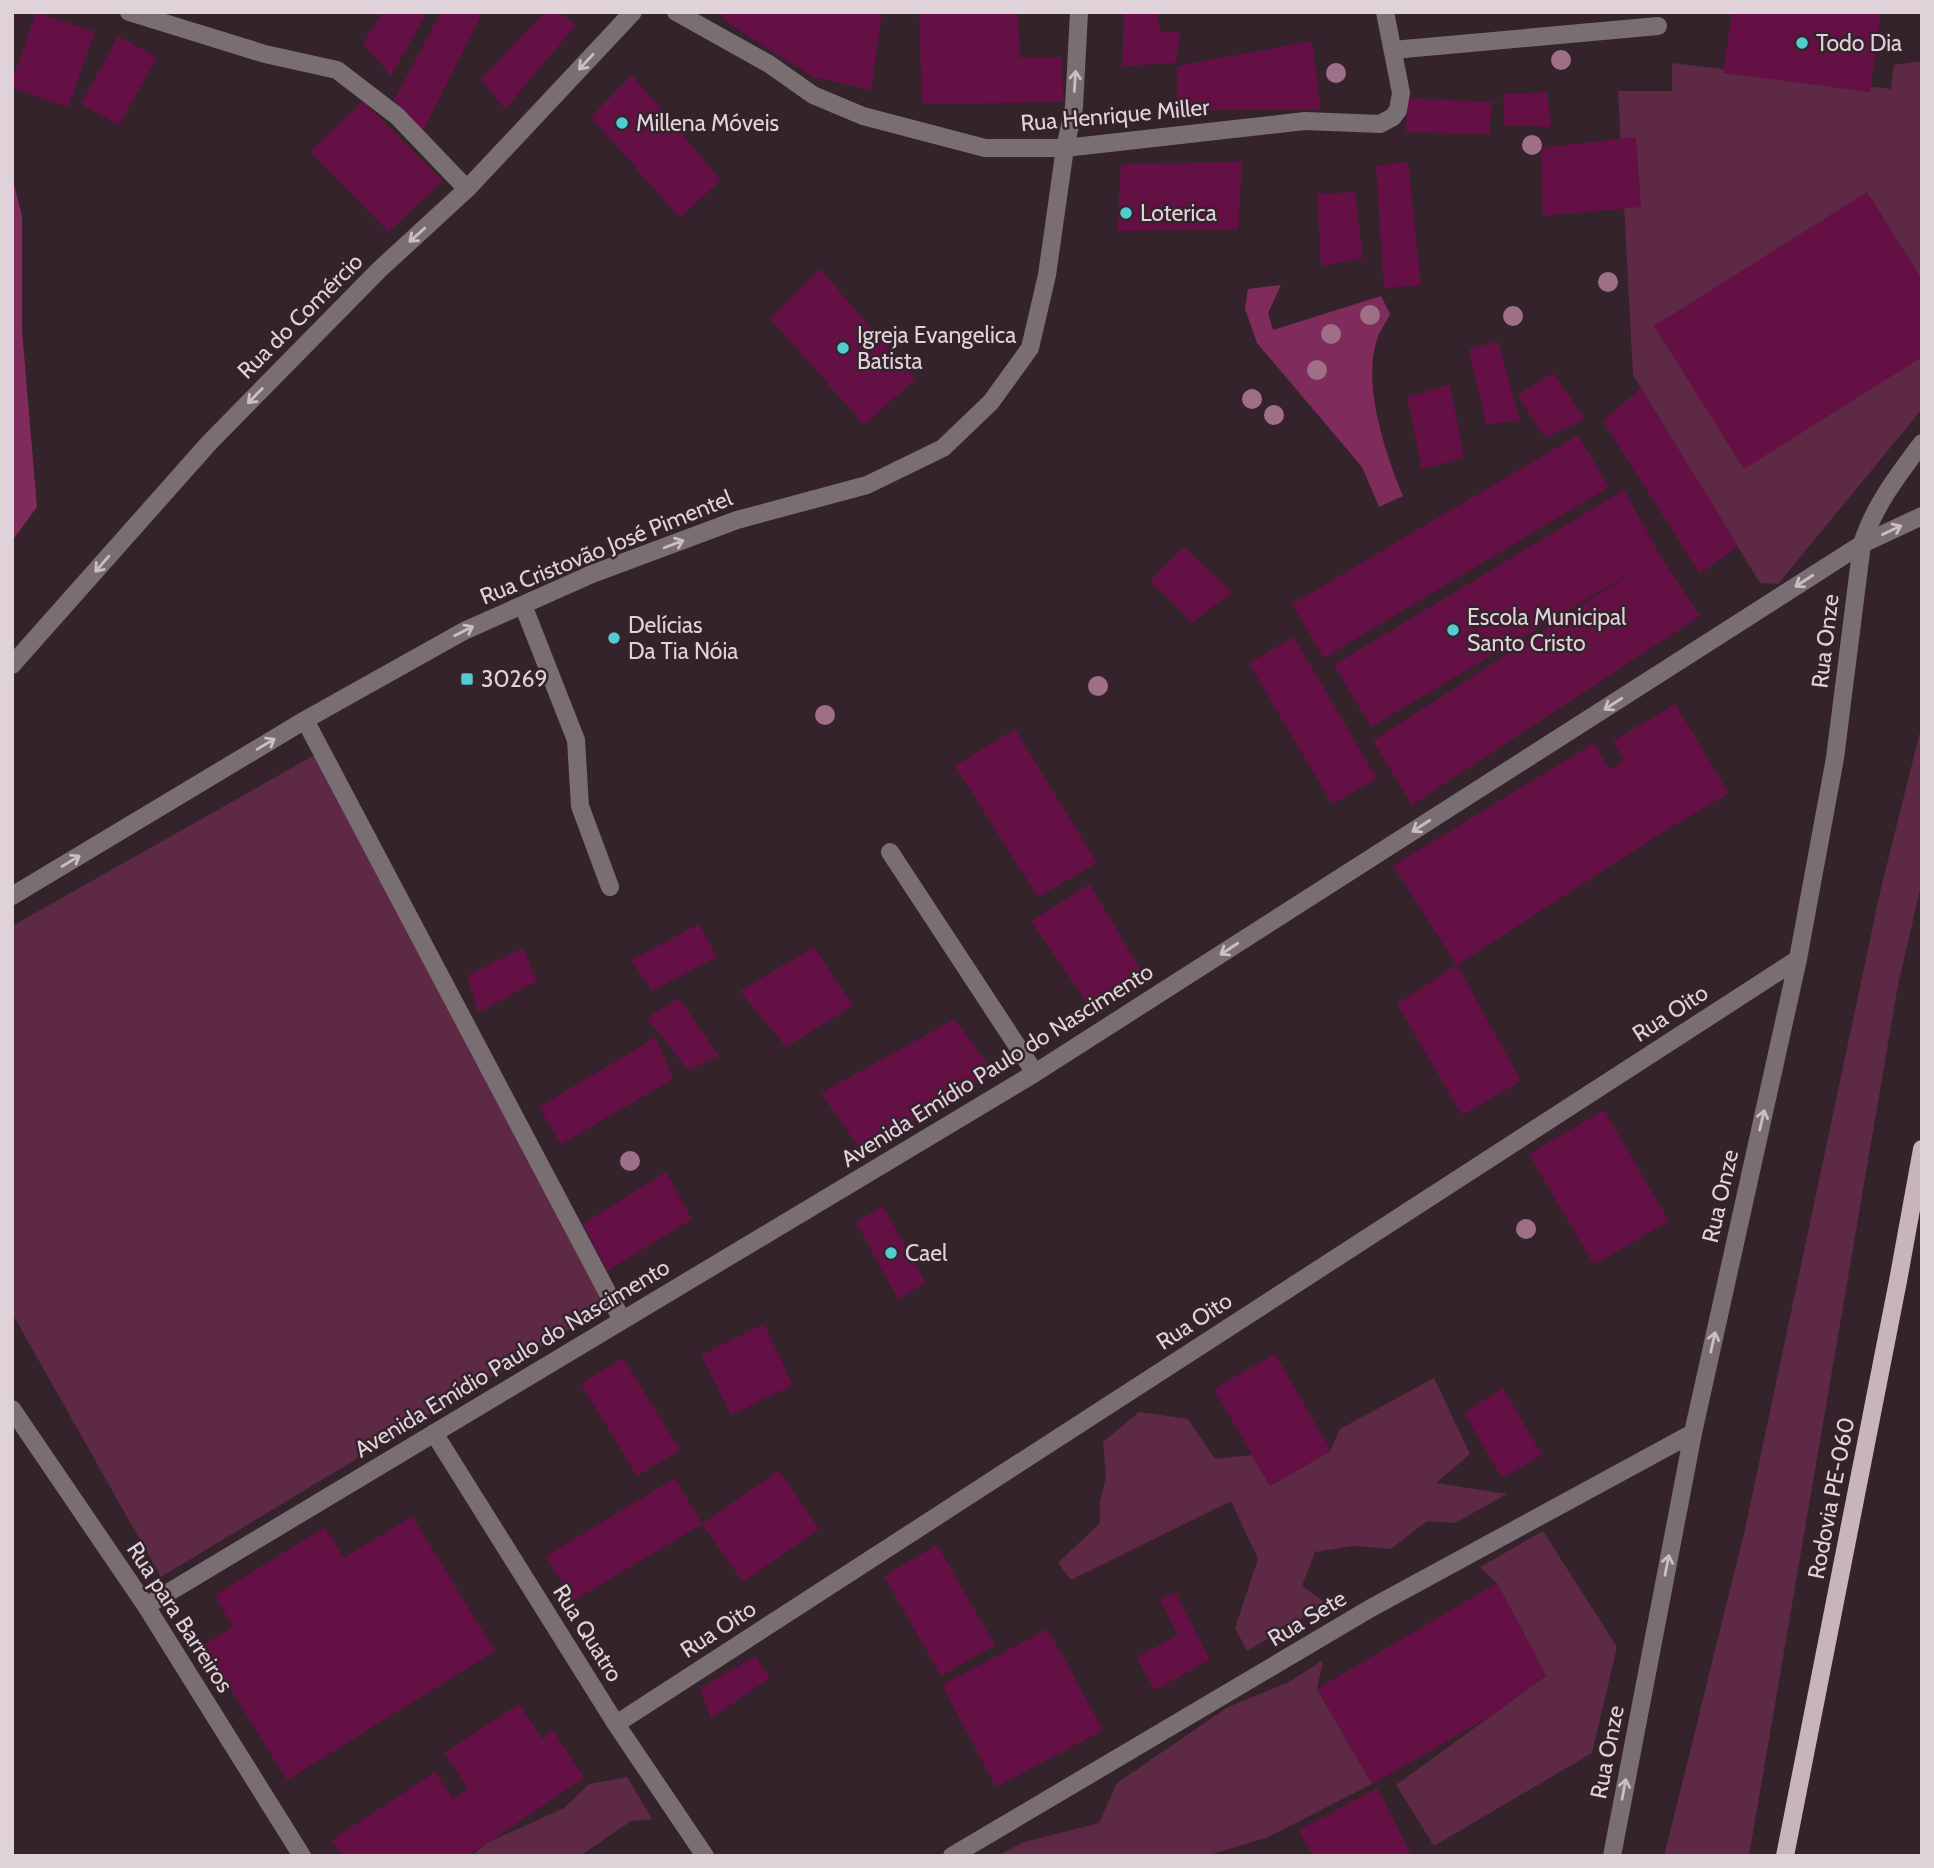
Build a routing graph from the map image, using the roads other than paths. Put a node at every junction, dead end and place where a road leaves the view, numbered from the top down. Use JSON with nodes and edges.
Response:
{"nodes":[{"id":1,"x":129,"y":12,"type":"edge"},
{"id":2,"x":633,"y":12,"type":"edge"},
{"id":3,"x":676,"y":12,"type":"edge"},
{"id":4,"x":1079,"y":12,"type":"edge"},
{"id":5,"x":1385,"y":12,"type":"edge"},
{"id":6,"x":1658,"y":26,"type":"dead end"},
{"id":7,"x":1393,"y":50,"type":"junction"},
{"id":8,"x":1065,"y":148,"type":"junction"},
{"id":9,"x":467,"y":190,"type":"junction"},
{"id":10,"x":1922,"y":443,"type":"edge"},
{"id":11,"x":1922,"y":516,"type":"edge"},
{"id":12,"x":1862,"y":544,"type":"junction"},
{"id":13,"x":523,"y":605,"type":"junction"},
{"id":14,"x":12,"y":665,"type":"edge"},
{"id":15,"x":305,"y":720,"type":"junction"},
{"id":16,"x":890,"y":852,"type":"dead end"},
{"id":17,"x":610,"y":887,"type":"dead end"},
{"id":18,"x":12,"y":895,"type":"edge"},
{"id":19,"x":1798,"y":959,"type":"junction"},
{"id":20,"x":1035,"y":1073,"type":"junction"},
{"id":21,"x":1922,"y":1149,"type":"edge"},
{"id":22,"x":622,"y":1320,"type":"junction"},
{"id":23,"x":12,"y":1409,"type":"edge"},
{"id":24,"x":434,"y":1433,"type":"junction"},
{"id":25,"x":1693,"y":1433,"type":"junction"},
{"id":26,"x":146,"y":1606,"type":"junction"},
{"id":27,"x":616,"y":1724,"type":"junction"},
{"id":28,"x":302,"y":1856,"type":"edge"},
{"id":29,"x":705,"y":1856,"type":"edge"},
{"id":30,"x":952,"y":1856,"type":"edge"},
{"id":31,"x":1612,"y":1856,"type":"edge"},
{"id":32,"x":1786,"y":1856,"type":"edge"}],
"edges":[{"from":1,"to":9,"type":"street"},
{"from":2,"to":9,"type":"street","name":"Rua do Comércio","one_way":true},
{"from":3,"to":8,"type":"street","name":"Rua Henrique Miller"},
{"from":8,"to":4,"type":"street","name":"Rua Cristovão José Pimentel","one_way":true},
{"from":5,"to":7,"type":"street"},
{"from":6,"to":7,"type":"street"},
{"from":7,"to":8,"type":"street","name":"Rua Henrique Miller"},
{"from":13,"to":8,"type":"street","name":"Rua Cristovão José Pimentel","one_way":true},
{"from":9,"to":14,"type":"street","name":"Rua do Comércio","one_way":true},
{"from":10,"to":12,"type":"street","name":"Rua Onze"},
{"from":12,"to":11,"type":"street","name":"Avenida Emídio Paulo do Nascimento","one_way":true},
{"from":12,"to":19,"type":"street","name":"Rua Onze"},
{"from":12,"to":20,"type":"street","name":"Avenida Emídio Paulo do Nascimento","one_way":true},
{"from":15,"to":13,"type":"street","name":"Rua Cristovão José Pimentel","one_way":true},
{"from":13,"to":17,"type":"street"},
{"from":18,"to":15,"type":"street","name":"Rua Cristovão José Pimentel","one_way":true},
{"from":15,"to":22,"type":"street"},
{"from":16,"to":20,"type":"street"},
{"from":25,"to":19,"type":"street","name":"Rua Onze","one_way":true},
{"from":19,"to":27,"type":"street","name":"Rua Oito"},
{"from":20,"to":22,"type":"street","name":"Avenida Emídio Paulo do Nascimento"},
{"from":21,"to":32,"type":"main road","name":"Rodovia PE-060"},
{"from":22,"to":24,"type":"street","name":"Avenida Emídio Paulo do Nascimento"},
{"from":23,"to":26,"type":"street","name":"Rua para Barreiros"},
{"from":24,"to":26,"type":"street","name":"Avenida Emídio Paulo do Nascimento"},
{"from":24,"to":27,"type":"street","name":"Rua Quatro"},
{"from":25,"to":30,"type":"street","name":"Rua Sete"},
{"from":31,"to":25,"type":"street","name":"Rua Onze","one_way":true},
{"from":26,"to":28,"type":"street","name":"Rua para Barreiros"},
{"from":27,"to":29,"type":"street","name":"Rua Quatro"}]}
